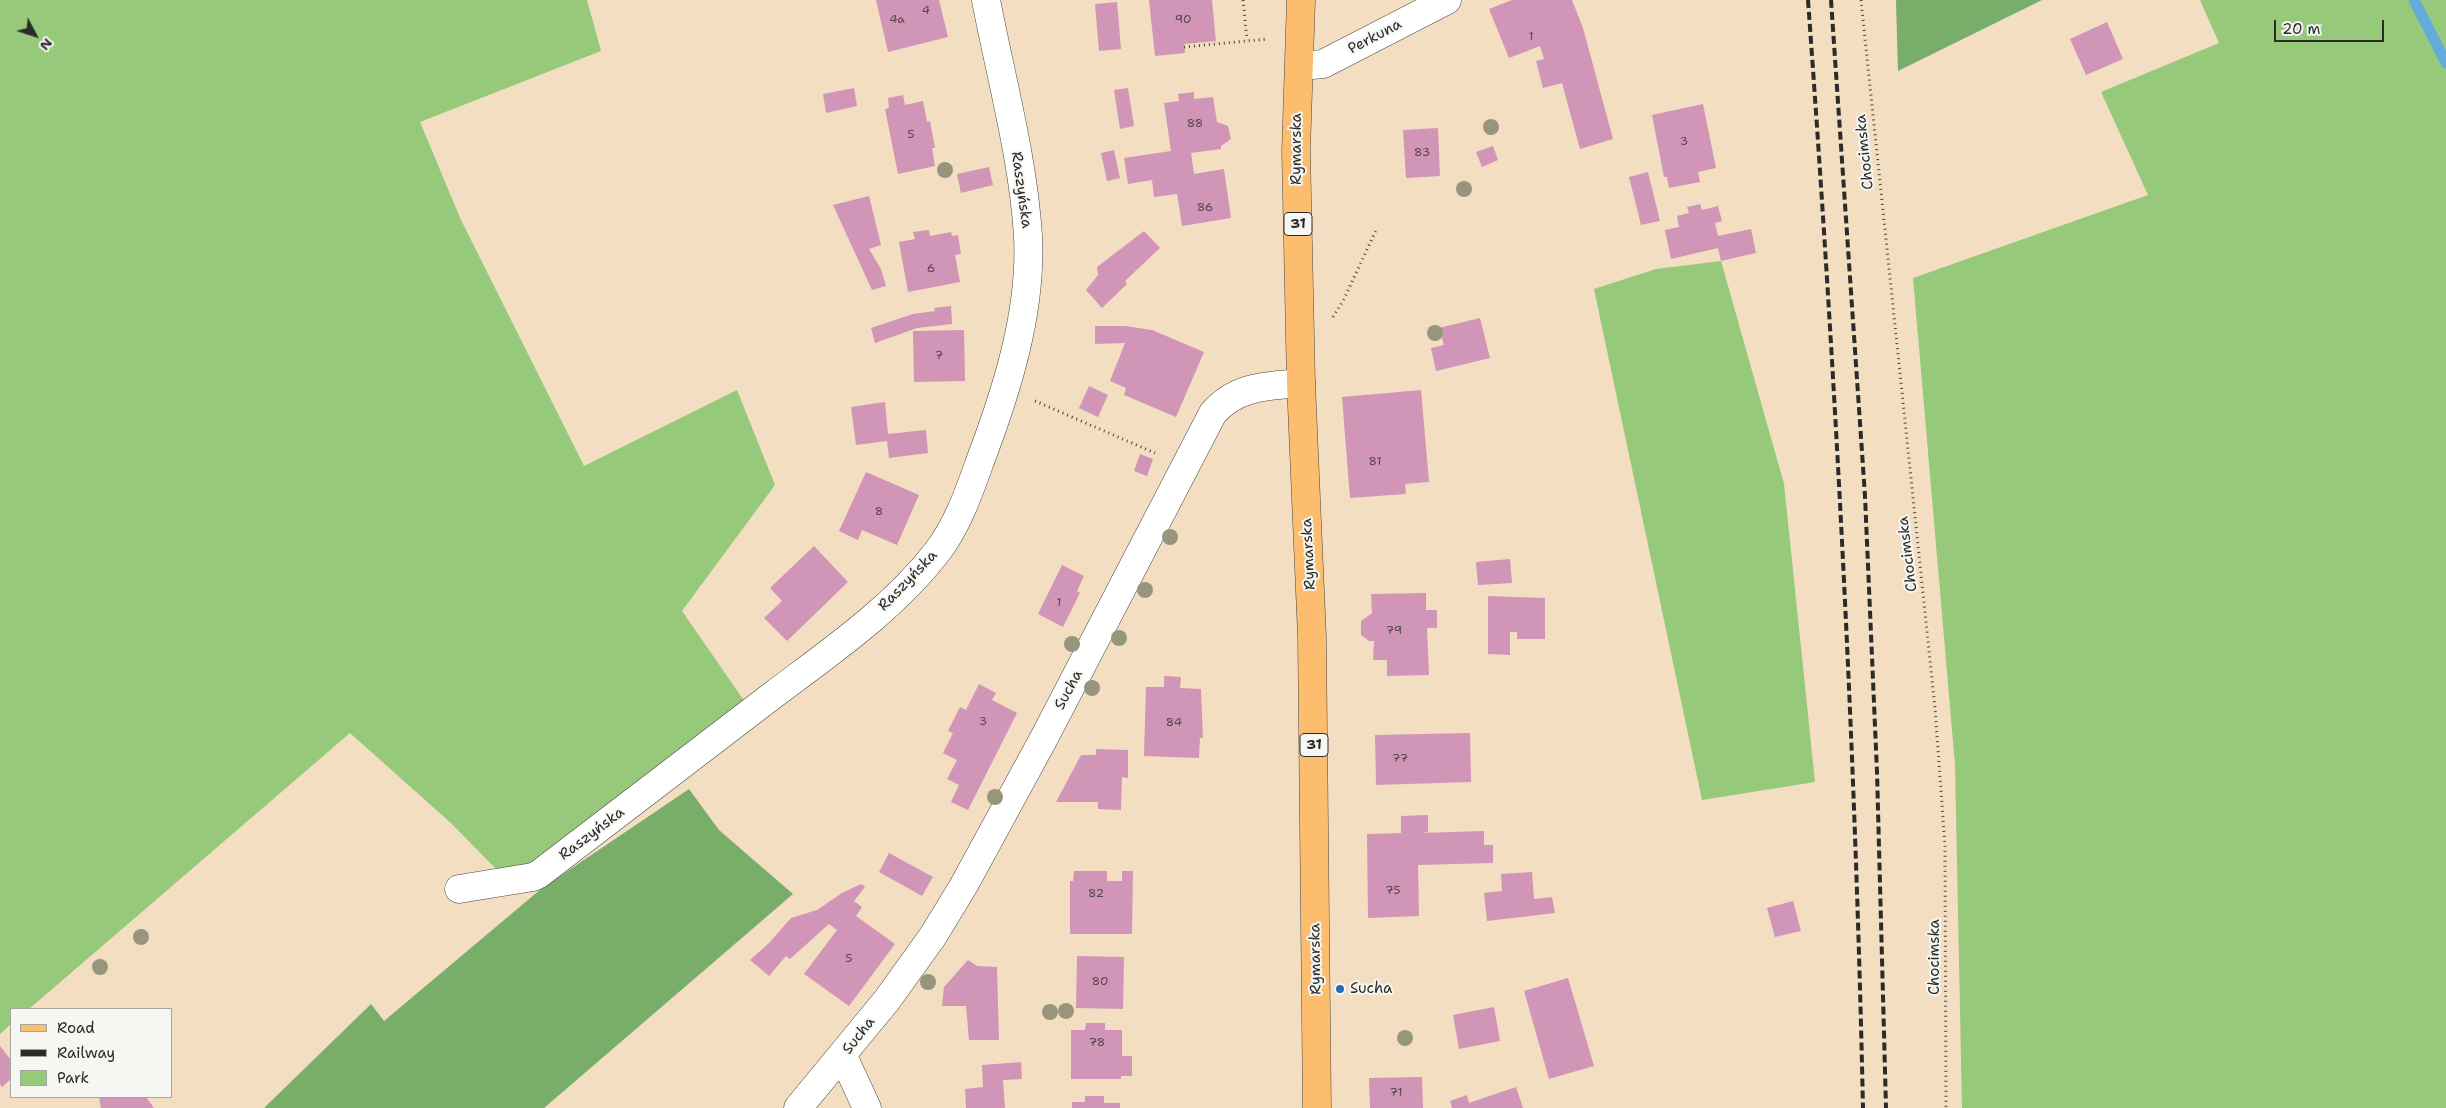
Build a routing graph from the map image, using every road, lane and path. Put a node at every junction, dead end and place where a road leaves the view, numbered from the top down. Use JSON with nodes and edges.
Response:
{"nodes":[{"id":1,"x":986,"y":0,"type":"edge"},
{"id":2,"x":1243,"y":0,"type":"edge"},
{"id":3,"x":1301,"y":0,"type":"edge"},
{"id":4,"x":1447,"y":0,"type":"edge"},
{"id":5,"x":1861,"y":0,"type":"edge"},
{"id":6,"x":1405,"y":10,"type":"edge"},
{"id":7,"x":1264,"y":38,"type":"dead end"},
{"id":8,"x":1247,"y":40,"type":"junction"},
{"id":9,"x":1184,"y":47,"type":"dead end"},
{"id":10,"x":1300,"y":66,"type":"junction"},
{"id":11,"x":1377,"y":228,"type":"dead end"},
{"id":12,"x":1332,"y":318,"type":"dead end"},
{"id":13,"x":1301,"y":383,"type":"junction"},
{"id":14,"x":1004,"y":388,"type":"junction"},
{"id":15,"x":1185,"y":467,"type":"junction"},
{"id":16,"x":459,"y":889,"type":"dead end"},
{"id":17,"x":843,"y":1056,"type":"junction"},
{"id":18,"x":798,"y":1108,"type":"edge"},
{"id":19,"x":867,"y":1108,"type":"edge"},
{"id":20,"x":1317,"y":1108,"type":"edge"},
{"id":21,"x":1946,"y":1108,"type":"edge"}],
"edges":[{"from":1,"to":14,"type":"street","name":"Raszyńska"},
{"from":2,"to":8,"type":"path"},
{"from":3,"to":10,"type":"main road","name":"Rymarska","number":"31"},
{"from":4,"to":6,"type":"street","name":"Perkuna"},
{"from":5,"to":21,"type":"path","name":"Chocimska"},
{"from":6,"to":10,"type":"street","name":"Perkuna"},
{"from":7,"to":8,"type":"path"},
{"from":8,"to":9,"type":"path"},
{"from":10,"to":13,"type":"main road","name":"Rymarska","number":"31"},
{"from":11,"to":12,"type":"path"},
{"from":13,"to":15,"type":"street","name":"Sucha"},
{"from":13,"to":20,"type":"main road","name":"Rymarska","number":"31"},
{"from":14,"to":15,"type":"path"},
{"from":14,"to":16,"type":"street","name":"Raszyńska"},
{"from":15,"to":17,"type":"street","name":"Sucha"},
{"from":17,"to":18,"type":"street","name":"Sucha"},
{"from":17,"to":19,"type":"street"}]}
